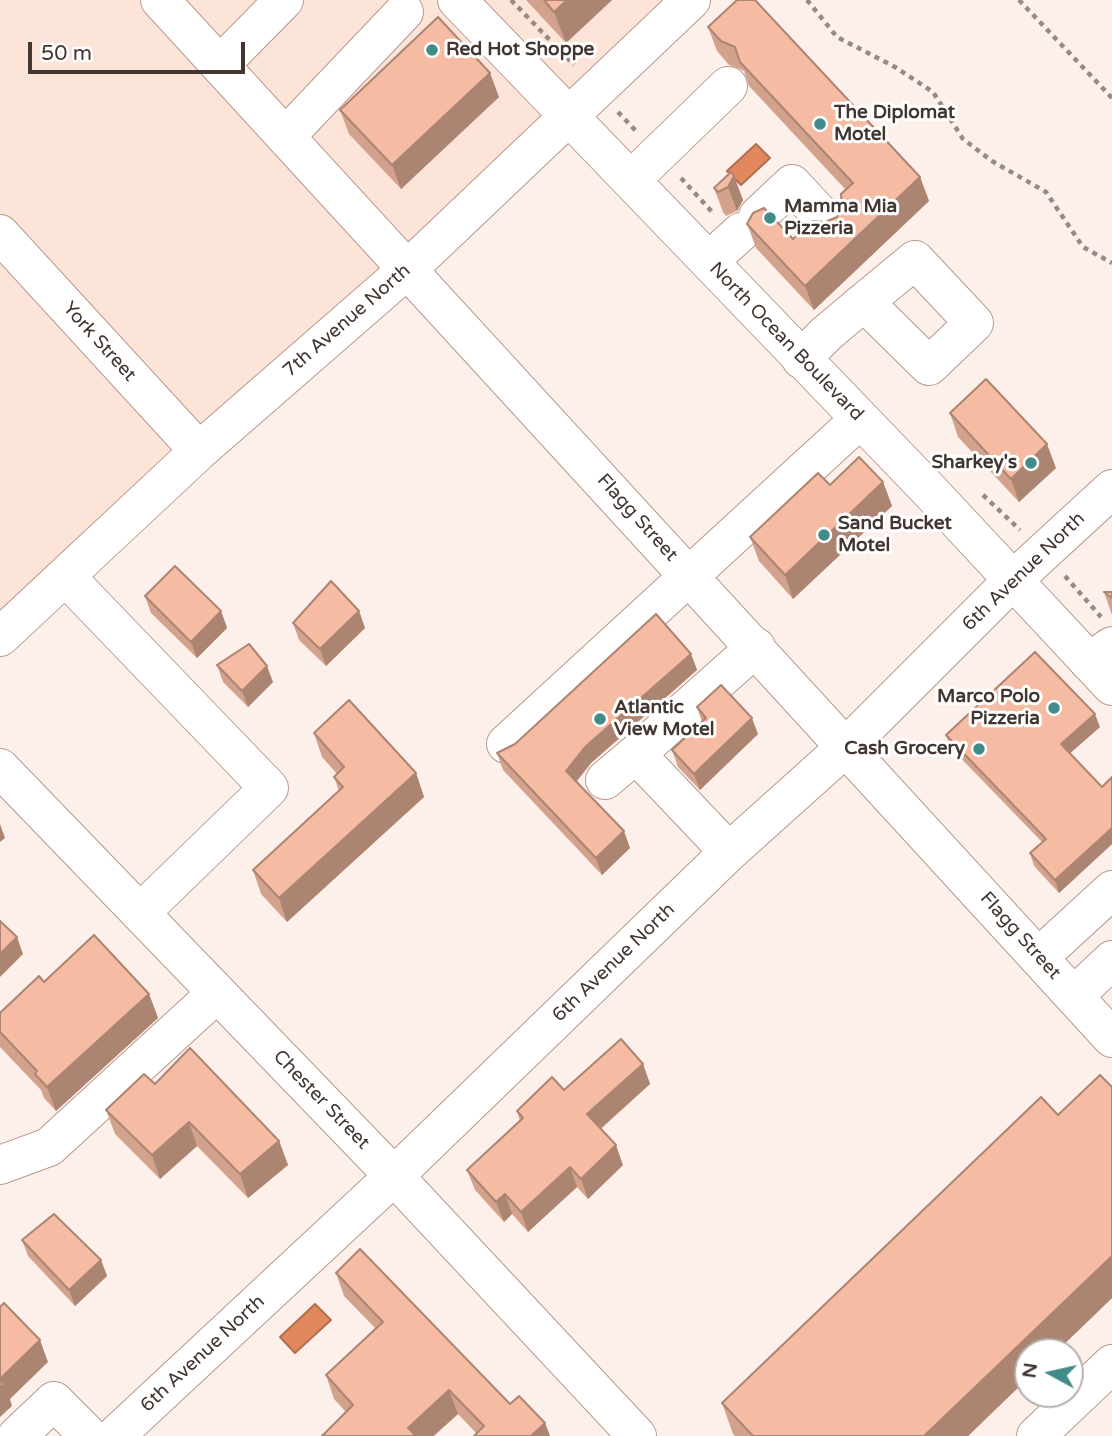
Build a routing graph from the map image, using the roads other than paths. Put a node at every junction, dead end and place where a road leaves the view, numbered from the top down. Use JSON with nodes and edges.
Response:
{"nodes":[{"id":1,"x":160,"y":0,"type":"edge"},
{"id":2,"x":284,"y":0,"type":"edge"},
{"id":3,"x":457,"y":0,"type":"edge"},
{"id":4,"x":691,"y":0,"type":"edge"},
{"id":5,"x":404,"y":12,"type":"dead end"},
{"id":6,"x":220,"y":65,"type":"junction"},
{"id":7,"x":728,"y":86,"type":"dead end"},
{"id":8,"x":567,"y":117,"type":"junction"},
{"id":9,"x":286,"y":136,"type":"junction"},
{"id":10,"x":631,"y":180,"type":"junction"},
{"id":11,"x":830,"y":225,"type":"edge"},
{"id":12,"x":0,"y":234,"type":"edge"},
{"id":13,"x":709,"y":261,"type":"junction"},
{"id":14,"x":409,"y":268,"type":"junction"},
{"id":15,"x":864,"y":302,"type":"dead end"},
{"id":16,"x":801,"y":359,"type":"junction"},
{"id":17,"x":859,"y":420,"type":"junction"},
{"id":18,"x":199,"y":451,"type":"junction"},
{"id":19,"x":1112,"y":489,"type":"edge"},
{"id":20,"x":65,"y":576,"type":"junction"},
{"id":21,"x":689,"y":576,"type":"junction"},
{"id":22,"x":1012,"y":581,"type":"junction"},
{"id":23,"x":0,"y":637,"type":"edge"},
{"id":24,"x":756,"y":647,"type":"junction"},
{"id":25,"x":1104,"y":665,"type":"edge"},
{"id":26,"x":506,"y":744,"type":"dead end"},
{"id":27,"x":847,"y":746,"type":"junction"},
{"id":28,"x":636,"y":754,"type":"junction"},
{"id":29,"x":0,"y":768,"type":"edge"},
{"id":30,"x":605,"y":780,"type":"dead end"},
{"id":31,"x":729,"y":852,"type":"junction"},
{"id":32,"x":1112,"y":890,"type":"edge"},
{"id":33,"x":140,"y":913,"type":"junction"},
{"id":34,"x":1039,"y":957,"type":"junction"},
{"id":35,"x":1112,"y":960,"type":"edge"},
{"id":36,"x":217,"y":993,"type":"junction"},
{"id":37,"x":1074,"y":996,"type":"junction"},
{"id":38,"x":1112,"y":1038,"type":"edge"},
{"id":39,"x":0,"y":1165,"type":"edge"},
{"id":40,"x":394,"y":1176,"type":"junction"},
{"id":41,"x":1112,"y":1364,"type":"edge"},
{"id":42,"x":17,"y":1436,"type":"edge"},
{"id":43,"x":89,"y":1436,"type":"edge"},
{"id":44,"x":115,"y":1436,"type":"edge"},
{"id":45,"x":637,"y":1436,"type":"edge"},
{"id":46,"x":1036,"y":1436,"type":"edge"}],
"edges":[{"from":1,"to":6,"type":"street","name":"Flagg Street"},
{"from":2,"to":6,"type":"street"},
{"from":3,"to":8,"type":"street","name":"North Ocean Boulevard"},
{"from":4,"to":8,"type":"street","name":"7th Avenue North"},
{"from":5,"to":9,"type":"street"},
{"from":6,"to":9,"type":"street","name":"Flagg Street"},
{"from":7,"to":10,"type":"street"},
{"from":8,"to":10,"type":"street","name":"North Ocean Boulevard"},
{"from":8,"to":14,"type":"street","name":"7th Avenue North"},
{"from":9,"to":14,"type":"street","name":"Flagg Street"},
{"from":10,"to":13,"type":"street","name":"North Ocean Boulevard"},
{"from":11,"to":13,"type":"street"},
{"from":12,"to":18,"type":"street","name":"York Street"},
{"from":13,"to":16,"type":"street","name":"North Ocean Boulevard"},
{"from":14,"to":18,"type":"street","name":"7th Avenue North"},
{"from":14,"to":21,"type":"street","name":"Flagg Street"},
{"from":15,"to":16,"type":"street"},
{"from":16,"to":17,"type":"street","name":"North Ocean Boulevard"},
{"from":17,"to":21,"type":"street"},
{"from":17,"to":22,"type":"street","name":"North Ocean Boulevard"},
{"from":18,"to":20,"type":"street","name":"7th Avenue North"},
{"from":19,"to":22,"type":"street","name":"6th Avenue North"},
{"from":20,"to":23,"type":"street","name":"7th Avenue North"},
{"from":20,"to":33,"type":"street"},
{"from":21,"to":24,"type":"street","name":"Flagg Street"},
{"from":21,"to":26,"type":"street"},
{"from":22,"to":25,"type":"street","name":"North Ocean Boulevard"},
{"from":22,"to":27,"type":"street","name":"6th Avenue North"},
{"from":24,"to":27,"type":"street","name":"Flagg Street"},
{"from":24,"to":28,"type":"street"},
{"from":27,"to":31,"type":"street","name":"6th Avenue North"},
{"from":27,"to":34,"type":"street","name":"Flagg Street"},
{"from":28,"to":30,"type":"street"},
{"from":28,"to":31,"type":"street"},
{"from":29,"to":33,"type":"street","name":"Chester Street"},
{"from":31,"to":40,"type":"street","name":"6th Avenue North"},
{"from":32,"to":34,"type":"street"},
{"from":33,"to":36,"type":"street","name":"Chester Street"},
{"from":34,"to":37,"type":"street","name":"Flagg Street"},
{"from":35,"to":37,"type":"street"},
{"from":36,"to":39,"type":"street"},
{"from":36,"to":40,"type":"street","name":"Chester Street"},
{"from":37,"to":38,"type":"street","name":"Flagg Street"},
{"from":40,"to":44,"type":"street","name":"6th Avenue North"},
{"from":40,"to":45,"type":"street","name":"Chester Street"},
{"from":41,"to":46,"type":"street"},
{"from":42,"to":43,"type":"street"}]}
